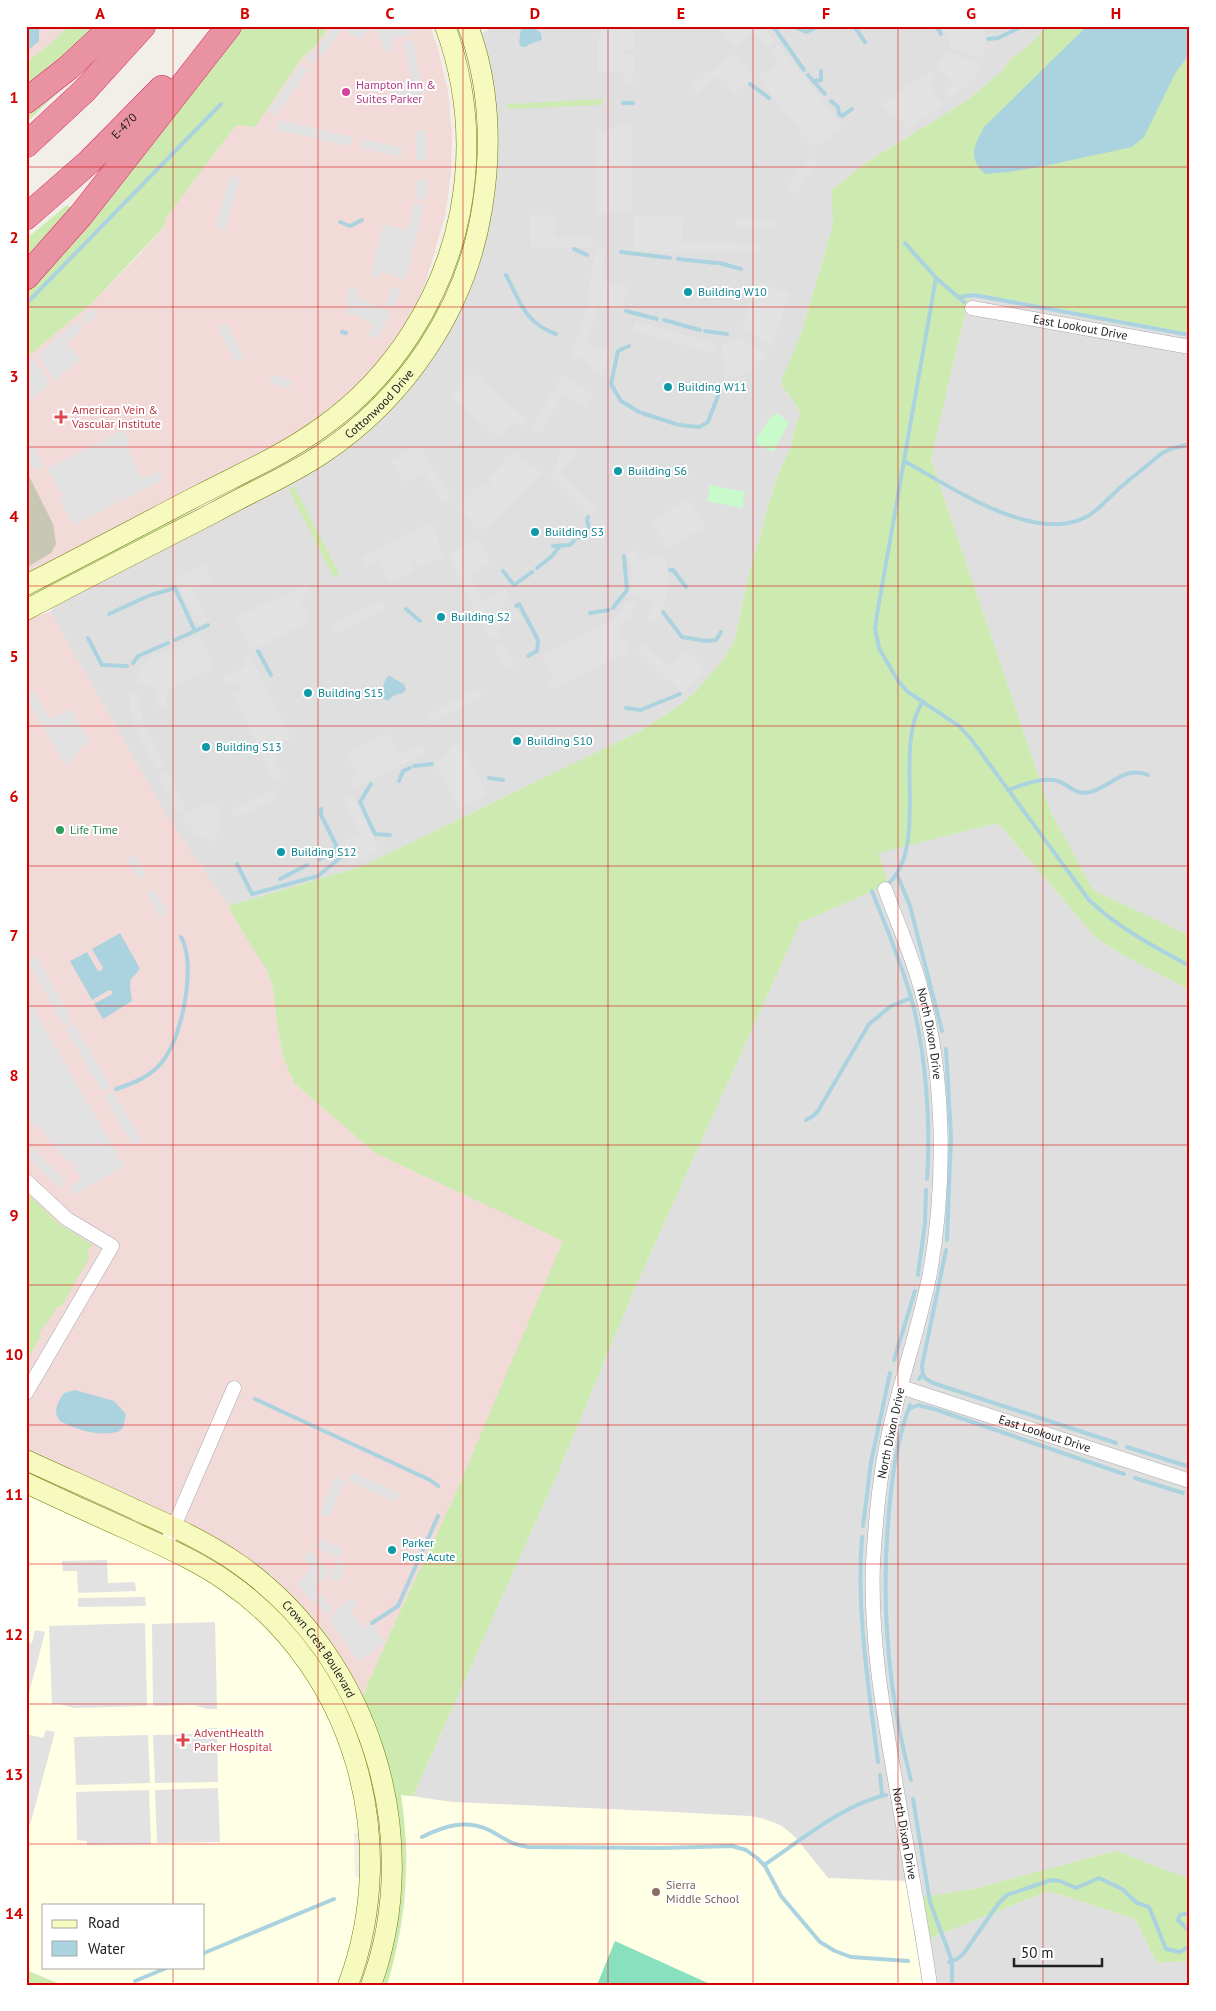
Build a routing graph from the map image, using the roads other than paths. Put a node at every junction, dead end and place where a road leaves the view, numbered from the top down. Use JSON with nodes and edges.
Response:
{"nodes":[{"id":1,"x":113,"y":26,"type":"edge"},
{"id":2,"x":143,"y":26,"type":"edge"},
{"id":3,"x":214,"y":26,"type":"edge"},
{"id":4,"x":229,"y":26,"type":"edge"},
{"id":5,"x":445,"y":26,"type":"edge"},
{"id":6,"x":468,"y":26,"type":"edge"},
{"id":7,"x":26,"y":101,"type":"edge"},
{"id":8,"x":26,"y":145,"type":"edge"},
{"id":9,"x":26,"y":217,"type":"edge"},
{"id":10,"x":26,"y":277,"type":"edge"},
{"id":11,"x":972,"y":308,"type":"dead end"},
{"id":12,"x":1190,"y":347,"type":"edge"},
{"id":13,"x":26,"y":585,"type":"edge"},
{"id":14,"x":26,"y":610,"type":"edge"},
{"id":15,"x":885,"y":888,"type":"dead end"},
{"id":16,"x":26,"y":1181,"type":"edge"},
{"id":17,"x":901,"y":1387,"type":"junction"},
{"id":18,"x":234,"y":1388,"type":"dead end"},
{"id":19,"x":26,"y":1393,"type":"edge"},
{"id":20,"x":26,"y":1460,"type":"edge"},
{"id":21,"x":1190,"y":1481,"type":"edge"},
{"id":22,"x":26,"y":1483,"type":"edge"},
{"id":23,"x":174,"y":1527,"type":"junction"},
{"id":24,"x":165,"y":1547,"type":"junction"},
{"id":25,"x":348,"y":1985,"type":"edge"},
{"id":26,"x":371,"y":1985,"type":"edge"},
{"id":27,"x":930,"y":1985,"type":"edge"}],
"edges":[{"from":1,"to":7,"type":"highway"},
{"from":2,"to":8,"type":"highway"},
{"from":3,"to":9,"type":"highway","name":"E-470"},
{"from":4,"to":10,"type":"highway"},
{"from":5,"to":13,"type":"main road","name":"Cottonwood Drive"},
{"from":6,"to":14,"type":"main road","name":"Cottonwood Drive"},
{"from":11,"to":12,"type":"street","name":"East Lookout Drive"},
{"from":15,"to":17,"type":"street","name":"North Dixon Drive"},
{"from":16,"to":19,"type":"street"},
{"from":17,"to":21,"type":"street","name":"East Lookout Drive"},
{"from":17,"to":27,"type":"street","name":"North Dixon Drive"},
{"from":18,"to":23,"type":"street"},
{"from":20,"to":23,"type":"main road","name":"Crown Crest Boulevard"},
{"from":22,"to":24,"type":"main road","name":"Crown Crest Boulevard"},
{"from":23,"to":24,"type":"street"},
{"from":23,"to":26,"type":"main road","name":"Crown Crest Boulevard"},
{"from":24,"to":25,"type":"main road","name":"Crown Crest Boulevard"}]}
